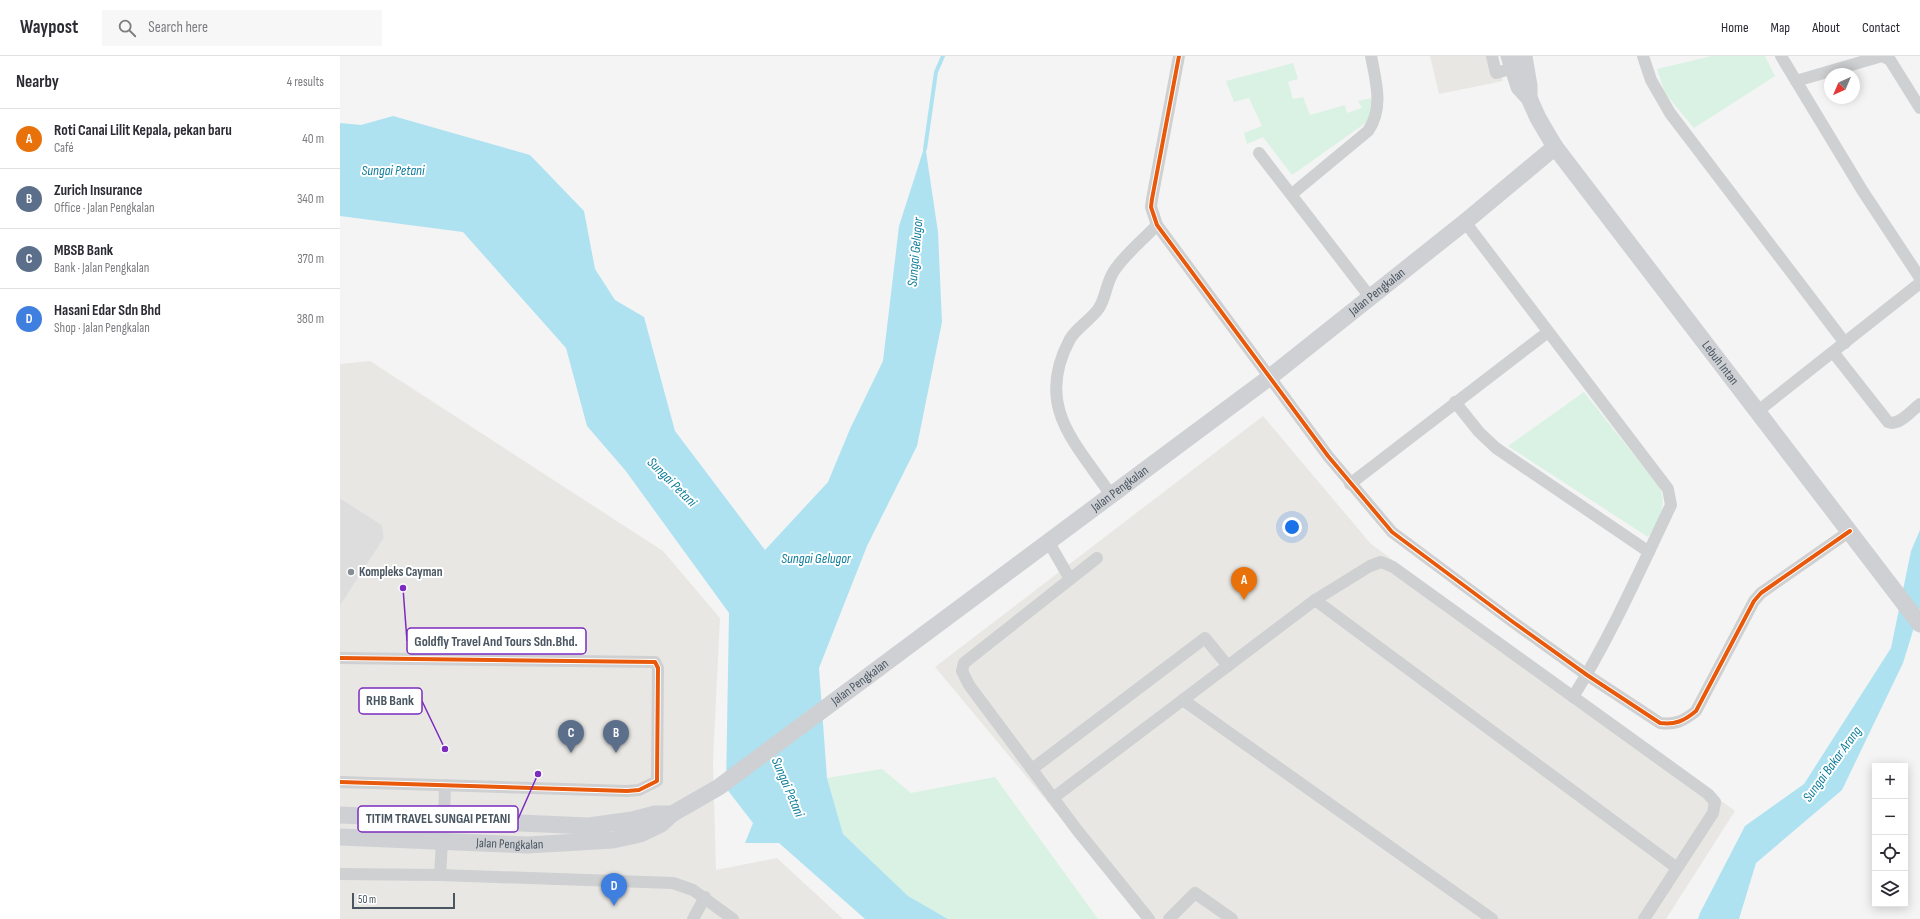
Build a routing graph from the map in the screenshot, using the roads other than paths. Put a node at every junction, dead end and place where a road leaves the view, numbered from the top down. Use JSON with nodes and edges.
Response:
{"nodes":[{"id":1,"x":1179,"y":56,"type":"edge"},
{"id":2,"x":1371,"y":56,"type":"edge"},
{"id":3,"x":1492,"y":56,"type":"edge"},
{"id":4,"x":1643,"y":56,"type":"edge"},
{"id":5,"x":1781,"y":56,"type":"edge"},
{"id":6,"x":1515,"y":60,"type":"edge"},
{"id":7,"x":1796,"y":81,"type":"junction"},
{"id":8,"x":1920,"y":108,"type":"edge"},
{"id":9,"x":1555,"y":147,"type":"junction"},
{"id":10,"x":1259,"y":153,"type":"dead end"},
{"id":11,"x":1292,"y":194,"type":"junction"},
{"id":12,"x":1465,"y":222,"type":"junction"},
{"id":13,"x":1157,"y":225,"type":"junction"},
{"id":14,"x":1920,"y":278,"type":"edge"},
{"id":15,"x":1920,"y":283,"type":"edge"},
{"id":16,"x":1370,"y":297,"type":"junction"},
{"id":17,"x":1548,"y":332,"type":"junction"},
{"id":18,"x":1845,"y":343,"type":"junction"},
{"id":19,"x":1833,"y":352,"type":"junction"},
{"id":20,"x":1270,"y":377,"type":"junction"},
{"id":21,"x":1455,"y":402,"type":"junction"},
{"id":22,"x":1920,"y":404,"type":"edge"},
{"id":23,"x":1758,"y":410,"type":"junction"},
{"id":24,"x":1350,"y":484,"type":"junction"},
{"id":25,"x":1111,"y":495,"type":"junction"},
{"id":26,"x":1850,"y":531,"type":"junction"},
{"id":27,"x":1048,"y":541,"type":"junction"},
{"id":28,"x":1649,"y":552,"type":"junction"},
{"id":29,"x":1097,"y":558,"type":"dead end"},
{"id":30,"x":1070,"y":579,"type":"junction"},
{"id":31,"x":1315,"y":600,"type":"junction"},
{"id":32,"x":1920,"y":624,"type":"edge"},
{"id":33,"x":340,"y":658,"type":"edge"},
{"id":34,"x":1228,"y":666,"type":"junction"},
{"id":35,"x":1587,"y":675,"type":"junction"},
{"id":36,"x":1573,"y":697,"type":"junction"},
{"id":37,"x":1183,"y":700,"type":"junction"},
{"id":38,"x":1032,"y":769,"type":"junction"},
{"id":39,"x":340,"y":782,"type":"edge"},
{"id":40,"x":445,"y":785,"type":"junction"},
{"id":41,"x":1053,"y":798,"type":"junction"},
{"id":42,"x":672,"y":814,"type":"junction"},
{"id":43,"x":340,"y":815,"type":"edge"},
{"id":44,"x":444,"y":820,"type":"junction"},
{"id":45,"x":340,"y":837,"type":"edge"},
{"id":46,"x":442,"y":842,"type":"junction"},
{"id":47,"x":1677,"y":868,"type":"junction"},
{"id":48,"x":340,"y":874,"type":"edge"},
{"id":49,"x":440,"y":875,"type":"junction"},
{"id":50,"x":705,"y":897,"type":"junction"},
{"id":51,"x":693,"y":919,"type":"edge"},
{"id":52,"x":733,"y":919,"type":"edge"},
{"id":53,"x":1149,"y":919,"type":"edge"},
{"id":54,"x":1169,"y":919,"type":"edge"},
{"id":55,"x":1232,"y":919,"type":"edge"},
{"id":56,"x":1492,"y":919,"type":"edge"},
{"id":57,"x":1644,"y":919,"type":"edge"}],
"edges":[{"from":1,"to":13,"type":"street"},
{"from":2,"to":11,"type":"street"},
{"from":3,"to":6,"type":"street"},
{"from":4,"to":18,"type":"street"},
{"from":5,"to":7,"type":"street"},
{"from":6,"to":9,"type":"main road","name":"Lebuh Intan"},
{"from":7,"to":8,"type":"street"},
{"from":7,"to":14,"type":"street"},
{"from":9,"to":12,"type":"main road","name":"Jalan Pengkalan"},
{"from":9,"to":23,"type":"main road","name":"Lebuh Intan"},
{"from":10,"to":11,"type":"street"},
{"from":11,"to":16,"type":"street"},
{"from":12,"to":16,"type":"main road","name":"Jalan Pengkalan"},
{"from":12,"to":17,"type":"street"},
{"from":13,"to":20,"type":"street"},
{"from":13,"to":25,"type":"street"},
{"from":15,"to":18,"type":"street"},
{"from":16,"to":20,"type":"main road","name":"Jalan Pengkalan"},
{"from":17,"to":21,"type":"street"},
{"from":17,"to":28,"type":"street"},
{"from":18,"to":19,"type":"street"},
{"from":19,"to":22,"type":"street"},
{"from":19,"to":23,"type":"street"},
{"from":20,"to":24,"type":"street"},
{"from":20,"to":25,"type":"main road","name":"Jalan Pengkalan"},
{"from":21,"to":24,"type":"street"},
{"from":21,"to":28,"type":"street"},
{"from":23,"to":26,"type":"main road","name":"Lebuh Intan"},
{"from":24,"to":35,"type":"street"},
{"from":25,"to":27,"type":"main road","name":"Jalan Pengkalan"},
{"from":26,"to":32,"type":"main road","name":"Lebuh Intan"},
{"from":26,"to":35,"type":"street"},
{"from":27,"to":30,"type":"street"},
{"from":27,"to":42,"type":"main road","name":"Jalan Pengkalan"},
{"from":28,"to":35,"type":"street"},
{"from":29,"to":30,"type":"street"},
{"from":30,"to":38,"type":"street"},
{"from":31,"to":34,"type":"street"},
{"from":31,"to":36,"type":"street"},
{"from":31,"to":47,"type":"street"},
{"from":33,"to":40,"type":"street"},
{"from":34,"to":37,"type":"street"},
{"from":34,"to":38,"type":"street"},
{"from":35,"to":36,"type":"street"},
{"from":36,"to":47,"type":"street"},
{"from":37,"to":41,"type":"street"},
{"from":37,"to":56,"type":"street"},
{"from":38,"to":41,"type":"street"},
{"from":39,"to":40,"type":"street"},
{"from":40,"to":44,"type":"street"},
{"from":41,"to":53,"type":"street"},
{"from":42,"to":44,"type":"main road","name":"Jalan Pengkalan"},
{"from":42,"to":46,"type":"main road","name":"Jalan Pengkalan"},
{"from":43,"to":44,"type":"main road","name":"Jalan Pengkalan"},
{"from":45,"to":46,"type":"main road","name":"Jalan Pengkalan"},
{"from":46,"to":49,"type":"street"},
{"from":47,"to":57,"type":"street"},
{"from":48,"to":49,"type":"street"},
{"from":49,"to":50,"type":"street"},
{"from":50,"to":51,"type":"street"},
{"from":50,"to":52,"type":"street"},
{"from":54,"to":55,"type":"street"}]}
